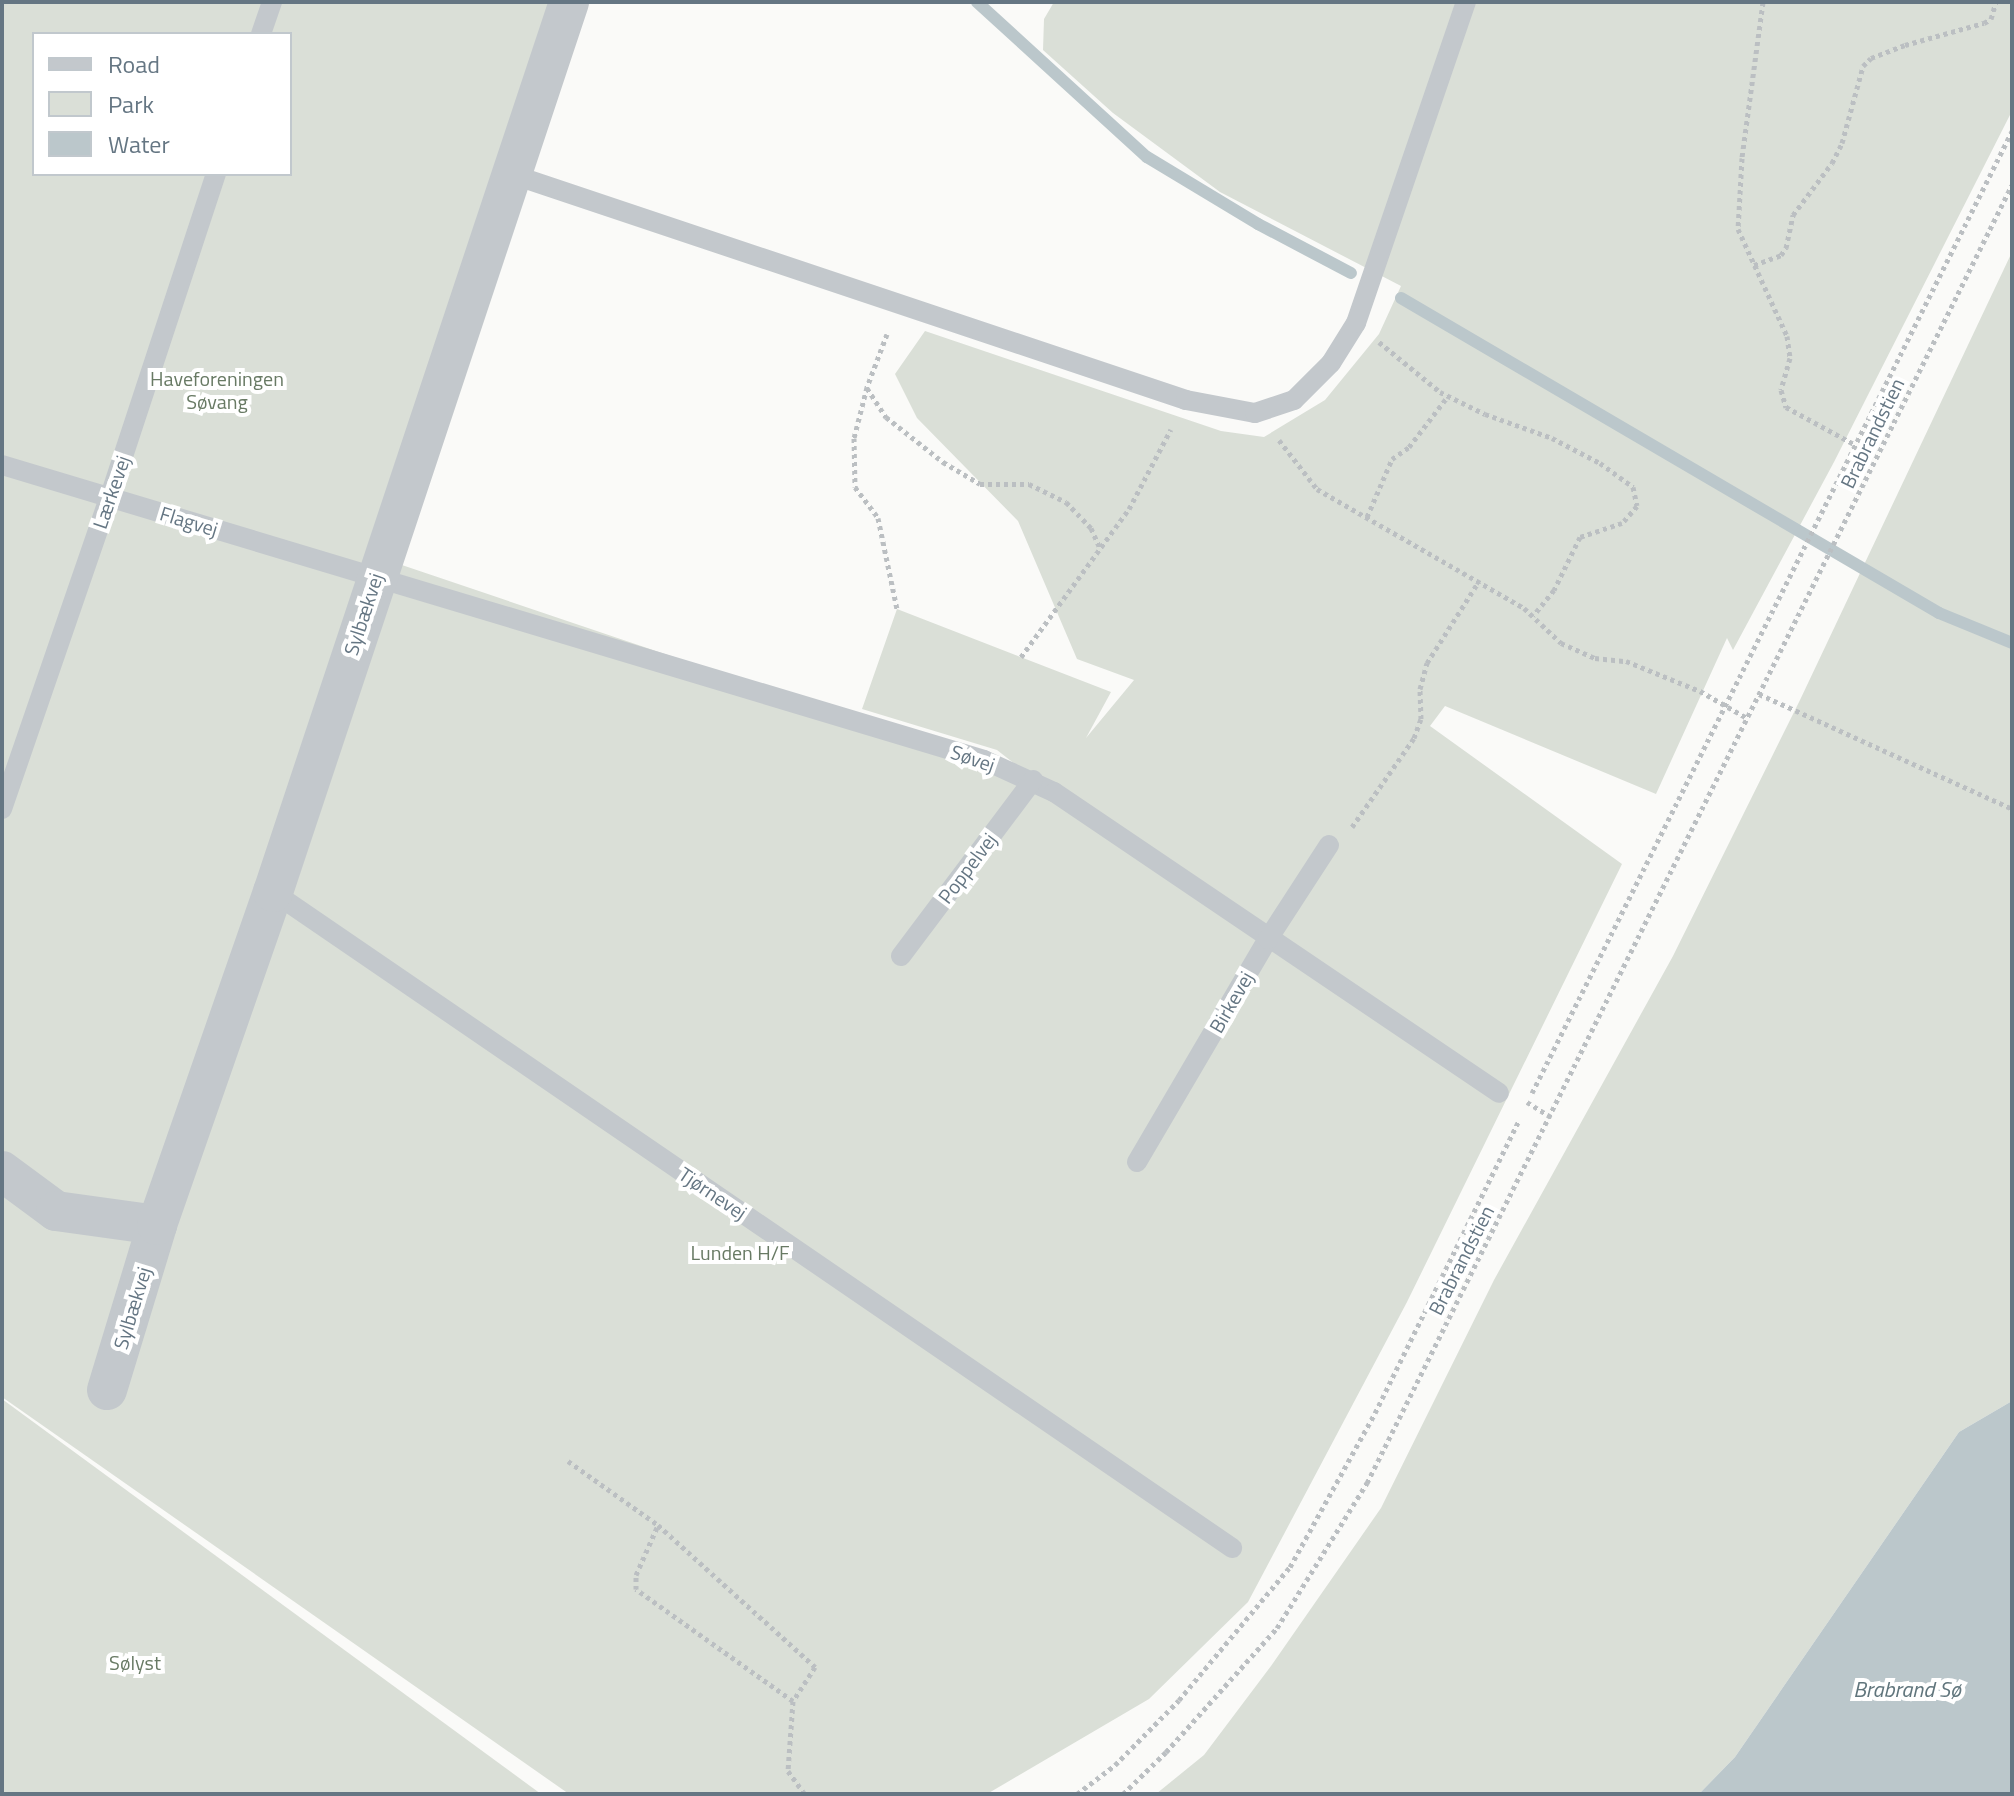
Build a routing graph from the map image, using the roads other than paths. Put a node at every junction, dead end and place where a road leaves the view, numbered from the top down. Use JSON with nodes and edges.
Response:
{"nodes":[{"id":1,"x":272,"y":2,"type":"edge"},
{"id":2,"x":569,"y":2,"type":"edge"},
{"id":3,"x":1466,"y":2,"type":"edge"},
{"id":4,"x":262,"y":32,"type":"edge"},
{"id":5,"x":511,"y":174,"type":"junction"},
{"id":6,"x":215,"y":176,"type":"edge"},
{"id":7,"x":2,"y":465,"type":"edge"},
{"id":8,"x":110,"y":496,"type":"junction"},
{"id":9,"x":375,"y":578,"type":"junction"},
{"id":10,"x":1033,"y":780,"type":"junction"},
{"id":11,"x":2,"y":809,"type":"edge"},
{"id":12,"x":1329,"y":845,"type":"road end"},
{"id":13,"x":273,"y":892,"type":"junction"},
{"id":14,"x":1268,"y":939,"type":"junction"},
{"id":15,"x":901,"y":956,"type":"dead end"},
{"id":16,"x":1499,"y":1093,"type":"dead end"},
{"id":17,"x":1137,"y":1162,"type":"dead end"},
{"id":18,"x":2,"y":1171,"type":"edge"},
{"id":19,"x":157,"y":1225,"type":"junction"},
{"id":20,"x":107,"y":1390,"type":"dead end"},
{"id":21,"x":1232,"y":1548,"type":"dead end"}],
"edges":[{"from":1,"to":4,"type":"lane"},
{"from":2,"to":5,"type":"street","name":"Sylbækvej"},
{"from":3,"to":5,"type":"lane"},
{"from":5,"to":9,"type":"street","name":"Sylbækvej"},
{"from":6,"to":8,"type":"lane","name":"Lærkevej"},
{"from":7,"to":8,"type":"lane","name":"Flagvej"},
{"from":8,"to":9,"type":"lane","name":"Flagvej"},
{"from":8,"to":11,"type":"lane","name":"Lærkevej"},
{"from":9,"to":10,"type":"lane","name":"Søvej"},
{"from":9,"to":13,"type":"street","name":"Sylbækvej"},
{"from":10,"to":14,"type":"lane","name":"Søvej"},
{"from":10,"to":15,"type":"lane","name":"Poppelvej"},
{"from":12,"to":14,"type":"lane","name":"Birkevej"},
{"from":13,"to":19,"type":"street","name":"Sylbækvej"},
{"from":13,"to":21,"type":"lane","name":"Tjørnevej"},
{"from":14,"to":16,"type":"lane","name":"Søvej"},
{"from":14,"to":17,"type":"lane","name":"Birkevej"},
{"from":18,"to":19,"type":"street"},
{"from":19,"to":20,"type":"street","name":"Sylbækvej"}]}
